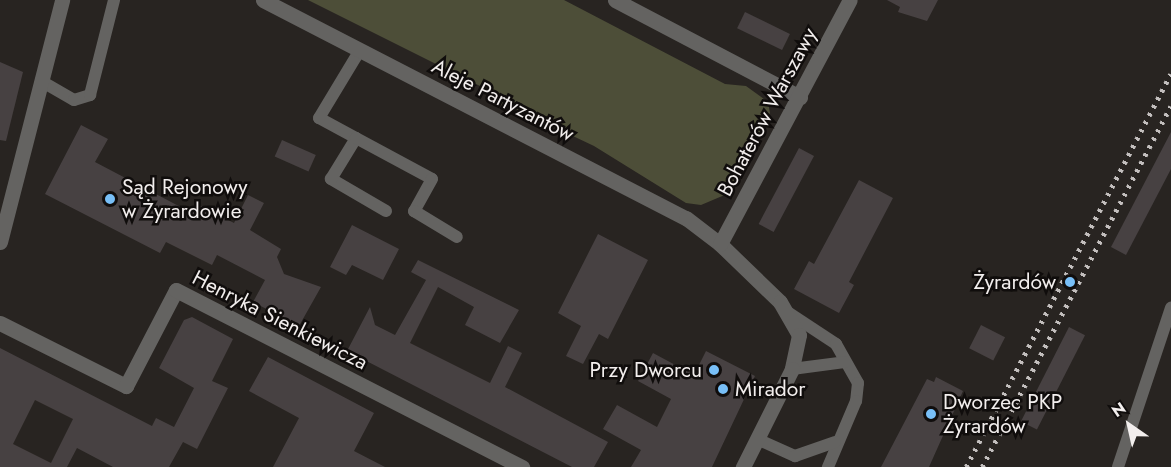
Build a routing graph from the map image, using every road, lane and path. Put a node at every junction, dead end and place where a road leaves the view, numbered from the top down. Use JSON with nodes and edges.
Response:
{"nodes":[{"id":1,"x":62,"y":0,"type":"edge"},
{"id":2,"x":114,"y":0,"type":"edge"},
{"id":3,"x":263,"y":0,"type":"edge"},
{"id":4,"x":615,"y":0,"type":"edge"},
{"id":5,"x":850,"y":0,"type":"edge"},
{"id":6,"x":360,"y":50,"type":"junction"},
{"id":7,"x":41,"y":81,"type":"junction"},
{"id":8,"x":800,"y":97,"type":"junction"},
{"id":9,"x":356,"y":138,"type":"junction"},
{"id":10,"x":386,"y":211,"type":"dead end"},
{"id":11,"x":457,"y":237,"type":"dead end"},
{"id":12,"x":0,"y":242,"type":"edge"},
{"id":13,"x":720,"y":244,"type":"junction"},
{"id":14,"x":1171,"y":308,"type":"edge"},
{"id":15,"x":786,"y":310,"type":"junction"},
{"id":16,"x":0,"y":323,"type":"edge"},
{"id":17,"x":845,"y":362,"type":"junction"},
{"id":18,"x":792,"y":369,"type":"junction"},
{"id":19,"x":757,"y":439,"type":"junction"},
{"id":20,"x":835,"y":442,"type":"junction"},
{"id":21,"x":522,"y":467,"type":"edge"},
{"id":22,"x":743,"y":467,"type":"edge"},
{"id":23,"x":828,"y":467,"type":"edge"},
{"id":24,"x":1118,"y":467,"type":"edge"}],
"edges":[{"from":1,"to":7,"type":"street"},
{"from":2,"to":7,"type":"lane"},
{"from":3,"to":6,"type":"street","name":"Aleje Partyzantów"},
{"from":4,"to":8,"type":"street"},
{"from":5,"to":8,"type":"street","name":"Bohaterów Warszawy"},
{"from":6,"to":9,"type":"lane"},
{"from":6,"to":13,"type":"street","name":"Aleje Partyzantów"},
{"from":7,"to":12,"type":"street"},
{"from":8,"to":13,"type":"street","name":"Bohaterów Warszawy"},
{"from":9,"to":10,"type":"lane"},
{"from":9,"to":11,"type":"lane"},
{"from":13,"to":15,"type":"street","name":"Aleje Partyzantów"},
{"from":14,"to":24,"type":"lane"},
{"from":15,"to":17,"type":"lane"},
{"from":15,"to":18,"type":"street","name":"Aleje Partyzantów"},
{"from":16,"to":21,"type":"street","name":"Henryka Sienkiewicza"},
{"from":17,"to":18,"type":"lane"},
{"from":17,"to":20,"type":"lane"},
{"from":18,"to":19,"type":"street","name":"Aleje Partyzantów"},
{"from":19,"to":20,"type":"lane"},
{"from":19,"to":22,"type":"street","name":"Aleje Partyzantów"},
{"from":20,"to":23,"type":"lane"}]}
